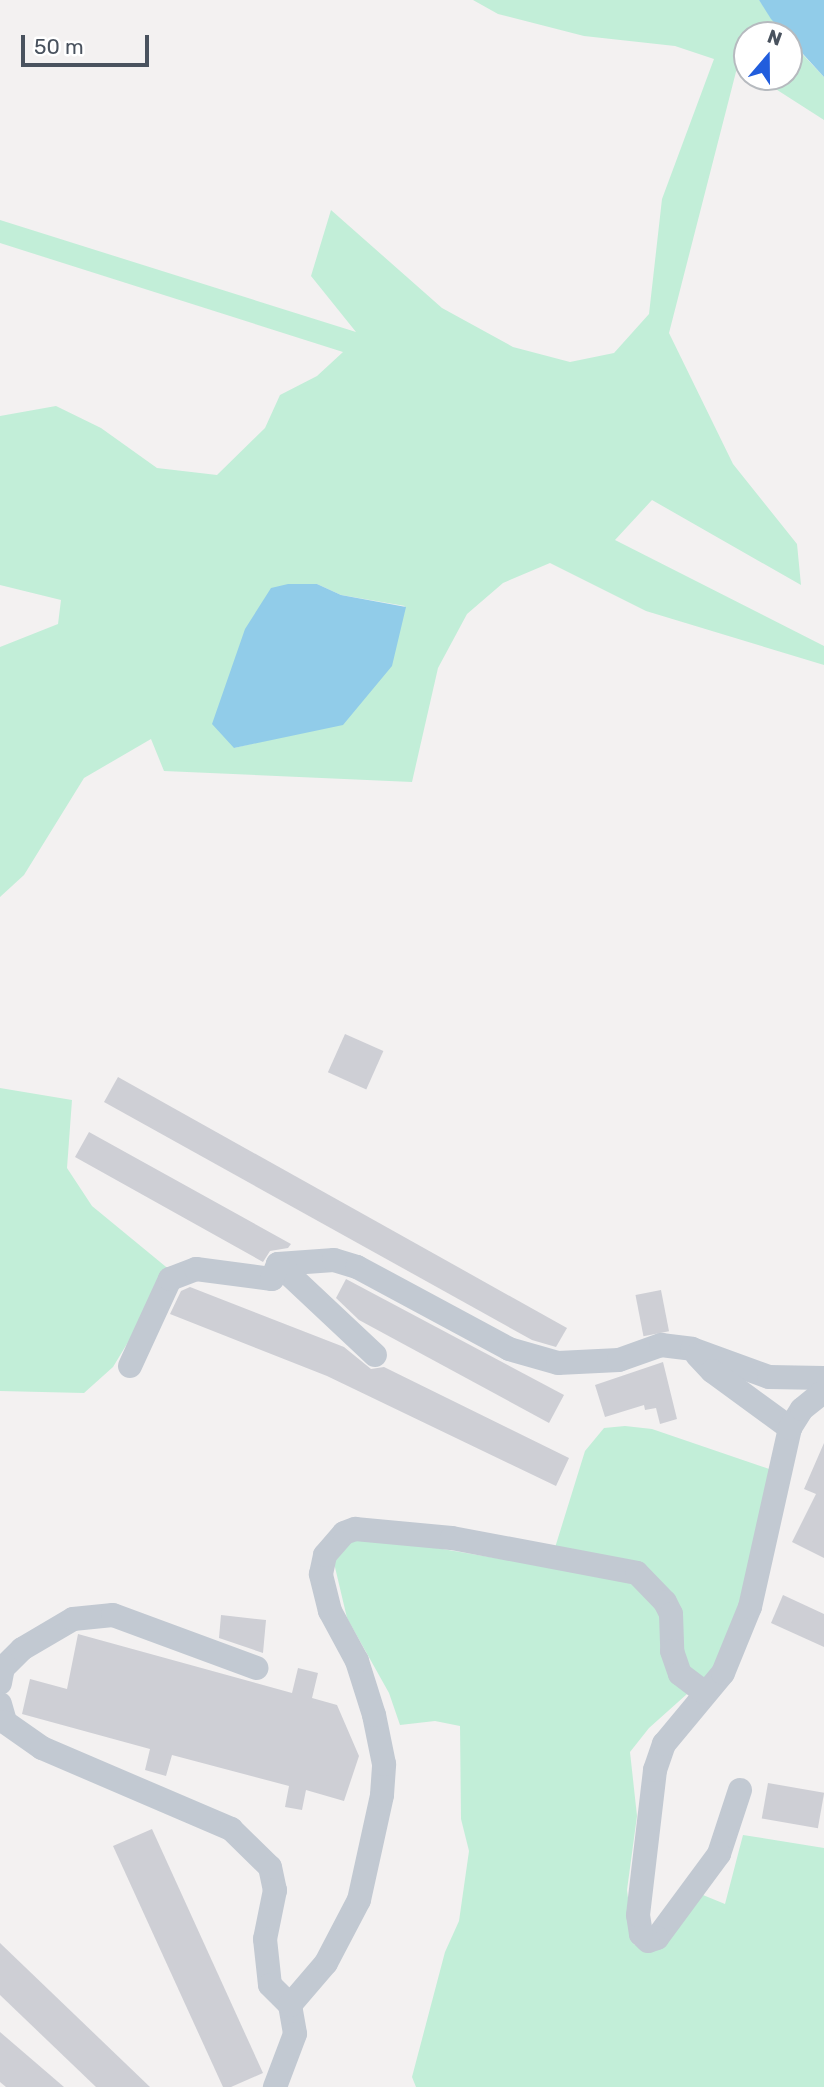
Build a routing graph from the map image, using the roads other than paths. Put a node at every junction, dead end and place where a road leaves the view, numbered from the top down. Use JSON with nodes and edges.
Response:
{"nodes":[{"id":1,"x":278,"y":1264,"type":"junction"},
{"id":2,"x":692,"y":1349,"type":"junction"},
{"id":3,"x":375,"y":1355,"type":"dead end"},
{"id":4,"x":130,"y":1366,"type":"dead end"},
{"id":5,"x":824,"y":1378,"type":"edge"},
{"id":6,"x":824,"y":1391,"type":"edge"},
{"id":7,"x":790,"y":1427,"type":"junction"},
{"id":8,"x":256,"y":1668,"type":"dead end"},
{"id":9,"x":0,"y":1683,"type":"edge"},
{"id":10,"x":704,"y":1692,"type":"junction"},
{"id":11,"x":0,"y":1704,"type":"edge"},
{"id":12,"x":740,"y":1790,"type":"dead end"},
{"id":13,"x":290,"y":2005,"type":"junction"},
{"id":14,"x":275,"y":2087,"type":"edge"}],
"edges":[{"from":1,"to":2,"type":"street"},
{"from":1,"to":3,"type":"street"},
{"from":1,"to":4,"type":"street"},
{"from":2,"to":5,"type":"street"},
{"from":2,"to":7,"type":"street"},
{"from":6,"to":7,"type":"street"},
{"from":7,"to":10,"type":"street"},
{"from":8,"to":9,"type":"street"},
{"from":10,"to":12,"type":"street"},
{"from":10,"to":13,"type":"street"},
{"from":11,"to":13,"type":"street"},
{"from":13,"to":14,"type":"street"}]}
